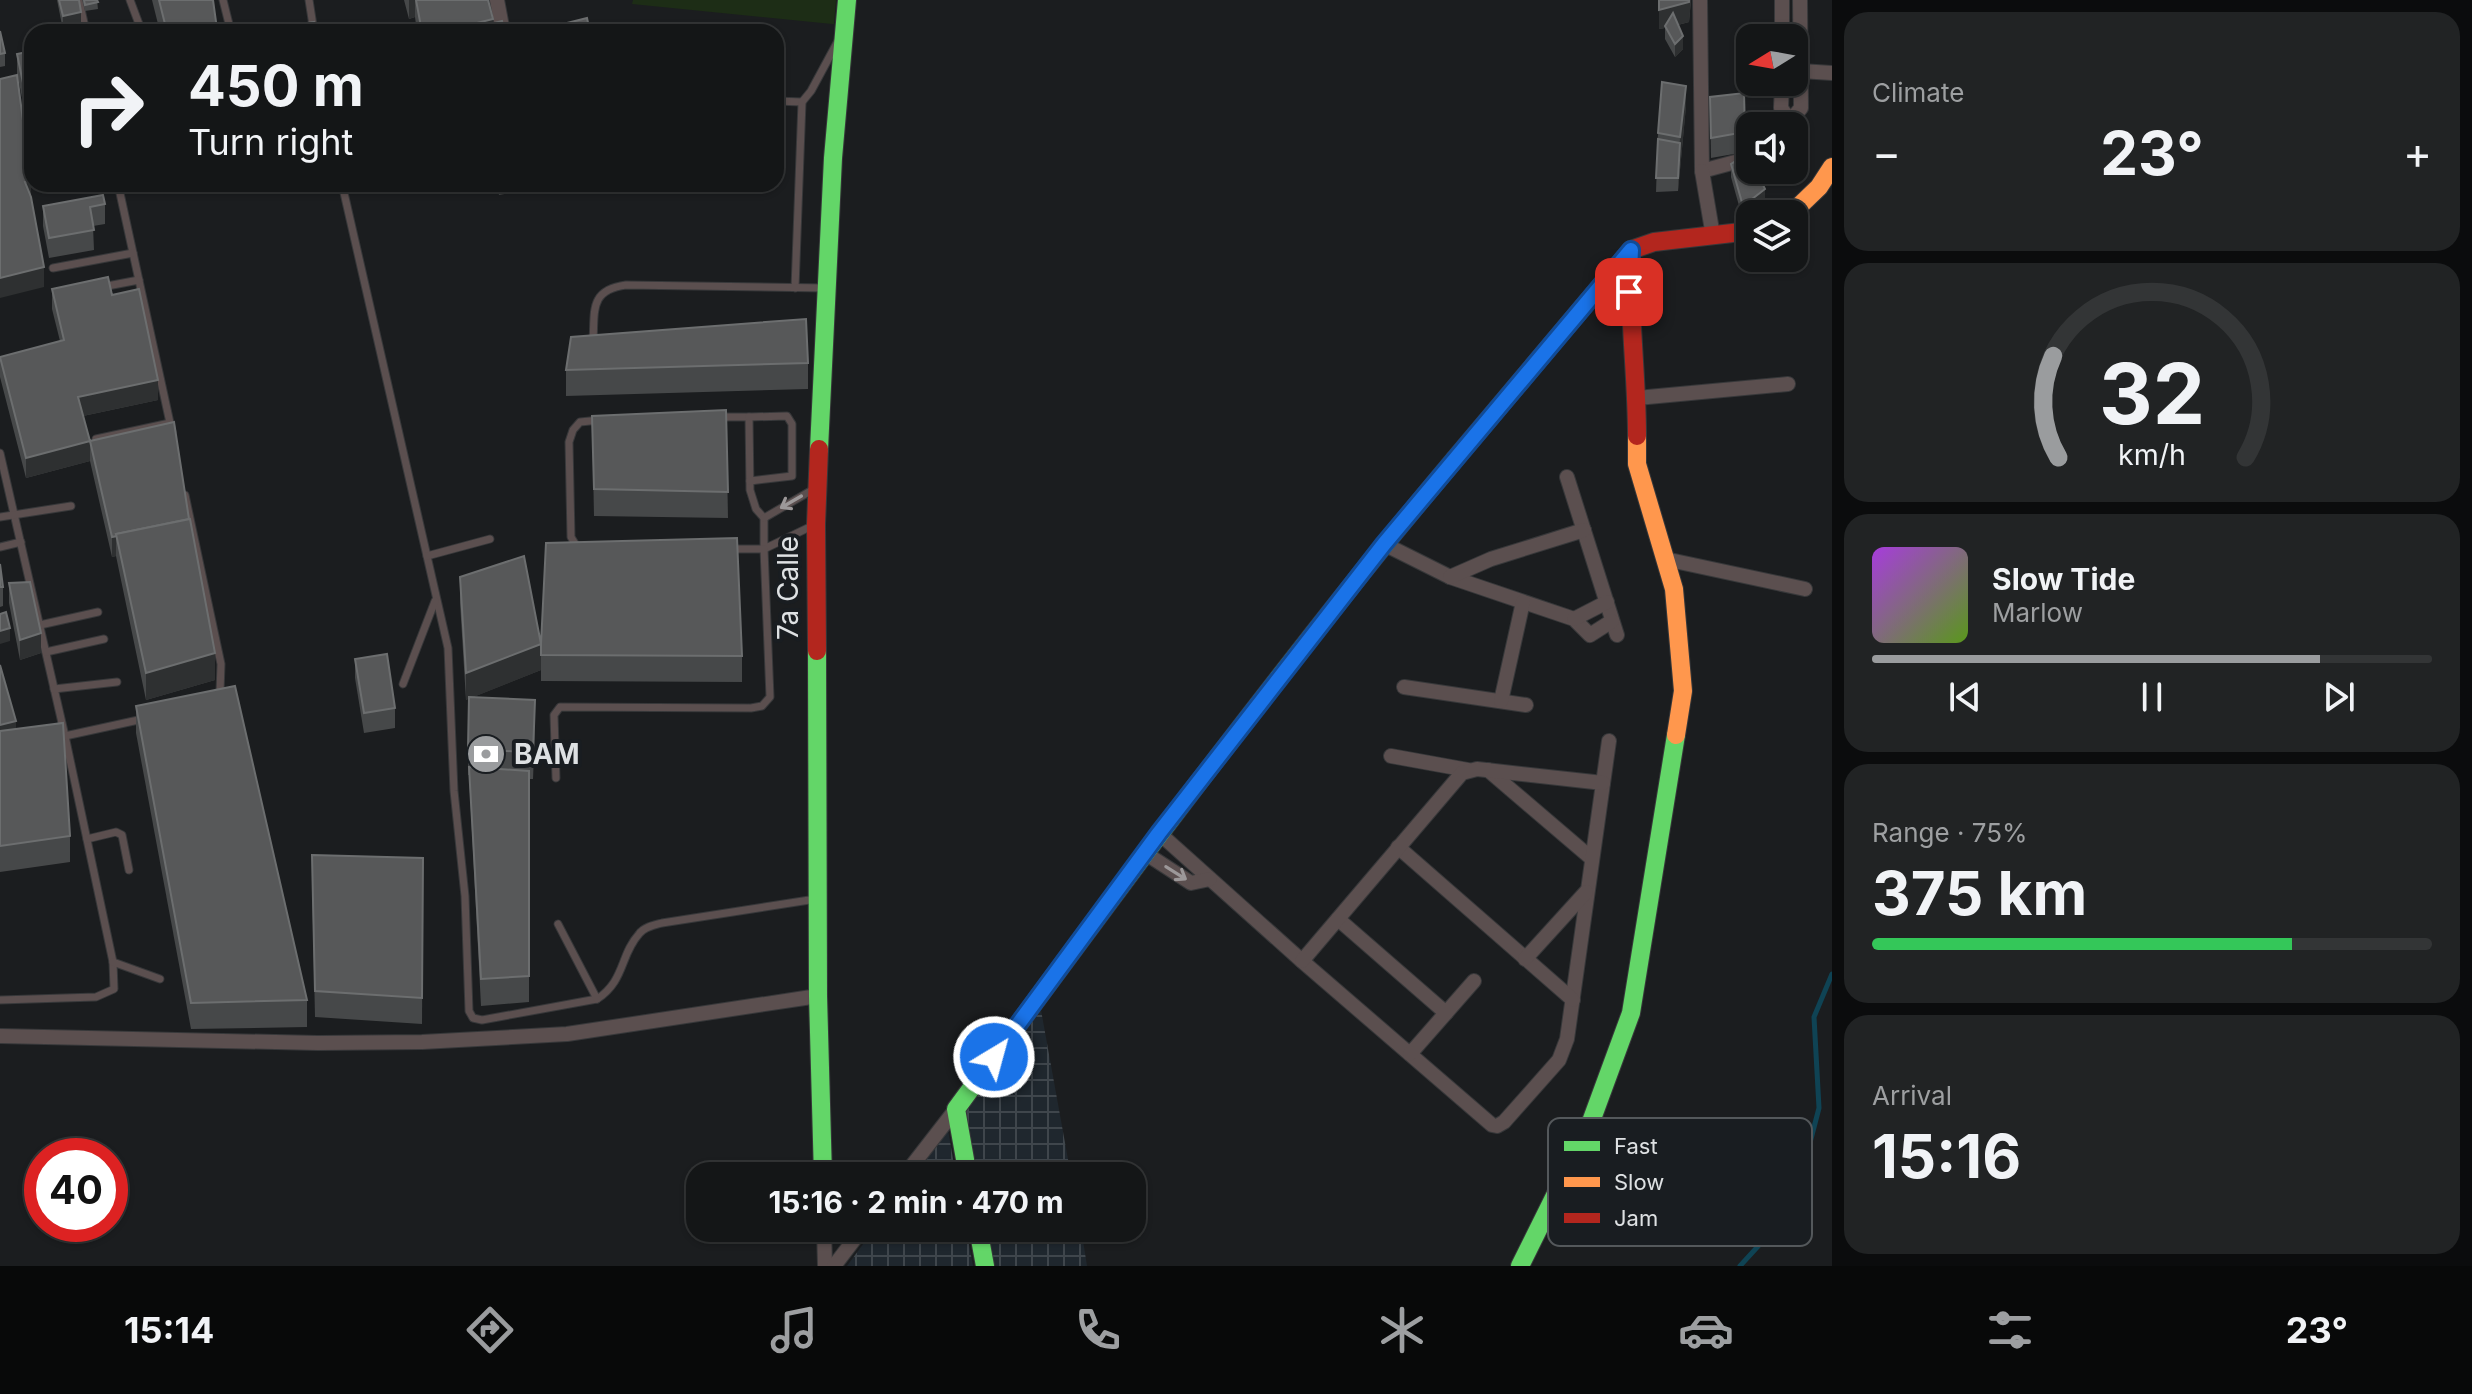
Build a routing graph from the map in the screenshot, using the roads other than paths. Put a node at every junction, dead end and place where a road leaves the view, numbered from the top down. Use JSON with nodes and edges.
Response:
{"nodes":[{"id":1,"x":79,"y":0,"type":"edge"},
{"id":2,"x":130,"y":0,"type":"edge"},
{"id":3,"x":223,"y":0,"type":"edge"},
{"id":4,"x":309,"y":0,"type":"edge"},
{"id":5,"x":497,"y":0,"type":"edge"},
{"id":6,"x":847,"y":0,"type":"edge"},
{"id":7,"x":1700,"y":0,"type":"edge"},
{"id":8,"x":1782,"y":0,"type":"edge"},
{"id":9,"x":1800,"y":0,"type":"edge"},
{"id":10,"x":84,"y":24,"type":"edge"},
{"id":11,"x":139,"y":24,"type":"edge"},
{"id":12,"x":229,"y":24,"type":"edge"},
{"id":13,"x":313,"y":24,"type":"edge"},
{"id":14,"x":502,"y":24,"type":"edge"},
{"id":15,"x":1782,"y":24,"type":"edge"},
{"id":16,"x":1800,"y":24,"type":"edge"},
{"id":17,"x":844,"y":28,"type":"junction"},
{"id":18,"x":1808,"y":71,"type":"edge"},
{"id":19,"x":1832,"y":73,"type":"edge"},
{"id":20,"x":784,"y":101,"type":"edge"},
{"id":21,"x":802,"y":102,"type":"junction"},
{"id":22,"x":1736,"y":162,"type":"edge"},
{"id":23,"x":1832,"y":167,"type":"edge"},
{"id":24,"x":1702,"y":171,"type":"junction"},
{"id":25,"x":120,"y":192,"type":"edge"},
{"id":26,"x":344,"y":192,"type":"edge"},
{"id":27,"x":1806,"y":200,"type":"edge"},
{"id":28,"x":1736,"y":233,"type":"edge"},
{"id":29,"x":1713,"y":236,"type":"junction"},
{"id":30,"x":1631,"y":250,"type":"junction"},
{"id":31,"x":133,"y":253,"type":"junction"},
{"id":32,"x":53,"y":268,"type":"dead end"},
{"id":33,"x":139,"y":280,"type":"junction"},
{"id":34,"x":795,"y":288,"type":"junction"},
{"id":35,"x":827,"y":288,"type":"junction"},
{"id":36,"x":87,"y":290,"type":"edge"},
{"id":37,"x":593,"y":351,"type":"edge"},
{"id":38,"x":1788,"y":384,"type":"dead end"},
{"id":39,"x":1637,"y":398,"type":"junction"},
{"id":40,"x":708,"y":417,"type":"edge"},
{"id":41,"x":749,"y":417,"type":"junction"},
{"id":42,"x":604,"y":420,"type":"edge"},
{"id":43,"x":170,"y":423,"type":"junction"},
{"id":44,"x":173,"y":438,"type":"edge"},
{"id":45,"x":96,"y":439,"type":"edge"},
{"id":46,"x":0,"y":453,"type":"edge"},
{"id":47,"x":1567,"y":477,"type":"dead end"},
{"id":48,"x":750,"y":481,"type":"junction"},
{"id":49,"x":182,"y":483,"type":"edge"},
{"id":50,"x":817,"y":487,"type":"junction"},
{"id":51,"x":71,"y":506,"type":"dead end"},
{"id":52,"x":15,"y":513,"type":"junction"},
{"id":53,"x":0,"y":517,"type":"edge"},
{"id":54,"x":764,"y":518,"type":"junction"},
{"id":55,"x":816,"y":524,"type":"junction"},
{"id":56,"x":1584,"y":530,"type":"junction"},
{"id":57,"x":490,"y":539,"type":"dead end"},
{"id":58,"x":21,"y":542,"type":"junction"},
{"id":59,"x":1384,"y":544,"type":"junction"},
{"id":60,"x":0,"y":547,"type":"edge"},
{"id":61,"x":585,"y":548,"type":"edge"},
{"id":62,"x":719,"y":549,"type":"edge"},
{"id":63,"x":764,"y":549,"type":"junction"},
{"id":64,"x":427,"y":556,"type":"junction"},
{"id":65,"x":1665,"y":559,"type":"junction"},
{"id":66,"x":1450,"y":577,"type":"junction"},
{"id":67,"x":1805,"y":589,"type":"dead end"},
{"id":68,"x":436,"y":599,"type":"junction"},
{"id":69,"x":1523,"y":602,"type":"junction"},
{"id":70,"x":1607,"y":602,"type":"junction"},
{"id":71,"x":98,"y":612,"type":"dead end"},
{"id":72,"x":1574,"y":619,"type":"junction"},
{"id":73,"x":40,"y":625,"type":"junction"},
{"id":74,"x":104,"y":639,"type":"dead end"},
{"id":75,"x":46,"y":652,"type":"junction"},
{"id":76,"x":117,"y":682,"type":"dead end"},
{"id":77,"x":403,"y":684,"type":"dead end"},
{"id":78,"x":1404,"y":687,"type":"dead end"},
{"id":79,"x":54,"y":689,"type":"junction"},
{"id":80,"x":1501,"y":701,"type":"junction"},
{"id":81,"x":1526,"y":705,"type":"dead end"},
{"id":82,"x":203,"y":706,"type":"edge"},
{"id":83,"x":157,"y":716,"type":"edge"},
{"id":84,"x":65,"y":736,"type":"junction"},
{"id":85,"x":1609,"y":741,"type":"dead end"},
{"id":86,"x":1391,"y":756,"type":"dead end"},
{"id":87,"x":1468,"y":770,"type":"junction"},
{"id":88,"x":1488,"y":770,"type":"junction"},
{"id":89,"x":556,"y":778,"type":"dead end"},
{"id":90,"x":1603,"y":783,"type":"junction"},
{"id":91,"x":1159,"y":833,"type":"junction"},
{"id":92,"x":87,"y":839,"type":"junction"},
{"id":93,"x":1398,"y":847,"type":"junction"},
{"id":94,"x":1145,"y":853,"type":"junction"},
{"id":95,"x":1591,"y":858,"type":"junction"},
{"id":96,"x":129,"y":870,"type":"dead end"},
{"id":97,"x":1210,"y":879,"type":"junction"},
{"id":98,"x":1586,"y":892,"type":"junction"},
{"id":99,"x":817,"y":898,"type":"junction"},
{"id":100,"x":1338,"y":919,"type":"junction"},
{"id":101,"x":558,"y":924,"type":"dead end"},
{"id":102,"x":1525,"y":959,"type":"junction"},
{"id":103,"x":1302,"y":961,"type":"junction"},
{"id":104,"x":113,"y":962,"type":"junction"},
{"id":105,"x":160,"y":979,"type":"dead end"},
{"id":106,"x":1474,"y":981,"type":"dead end"},
{"id":107,"x":818,"y":996,"type":"junction"},
{"id":108,"x":597,"y":999,"type":"junction"},
{"id":109,"x":0,"y":1000,"type":"edge"},
{"id":110,"x":1573,"y":1000,"type":"junction"},
{"id":111,"x":1446,"y":1013,"type":"junction"},
{"id":112,"x":0,"y":1036,"type":"edge"},
{"id":113,"x":1410,"y":1054,"type":"junction"},
{"id":114,"x":956,"y":1109,"type":"junction"},
{"id":115,"x":1593,"y":1118,"type":"edge"},
{"id":116,"x":823,"y":1162,"type":"edge"},
{"id":117,"x":915,"y":1162,"type":"edge"},
{"id":118,"x":965,"y":1162,"type":"edge"},
{"id":119,"x":1548,"y":1210,"type":"edge"},
{"id":120,"x":824,"y":1242,"type":"edge"},
{"id":121,"x":852,"y":1242,"type":"edge"},
{"id":122,"x":981,"y":1242,"type":"edge"},
{"id":123,"x":825,"y":1266,"type":"edge"},
{"id":124,"x":834,"y":1266,"type":"edge"},
{"id":125,"x":985,"y":1266,"type":"edge"},
{"id":126,"x":1520,"y":1266,"type":"edge"}],
"edges":[{"from":1,"to":10,"type":"lane"},
{"from":2,"to":11,"type":"lane"},
{"from":3,"to":12,"type":"lane"},
{"from":4,"to":13,"type":"lane"},
{"from":5,"to":14,"type":"street"},
{"from":6,"to":17,"type":"street","name":"7a Calle"},
{"from":7,"to":24,"type":"street"},
{"from":8,"to":15,"type":"street"},
{"from":9,"to":16,"type":"street"},
{"from":17,"to":21,"type":"lane"},
{"from":17,"to":35,"type":"street","name":"7a Calle"},
{"from":18,"to":19,"type":"street"},
{"from":20,"to":21,"type":"lane"},
{"from":21,"to":34,"type":"lane"},
{"from":22,"to":24,"type":"street"},
{"from":23,"to":27,"type":"street"},
{"from":24,"to":29,"type":"street"},
{"from":25,"to":31,"type":"lane"},
{"from":26,"to":64,"type":"lane"},
{"from":28,"to":29,"type":"street"},
{"from":29,"to":30,"type":"street"},
{"from":30,"to":39,"type":"street"},
{"from":30,"to":59,"type":"street"},
{"from":31,"to":32,"type":"lane"},
{"from":31,"to":33,"type":"lane"},
{"from":33,"to":36,"type":"lane"},
{"from":33,"to":43,"type":"lane"},
{"from":34,"to":35,"type":"lane"},
{"from":34,"to":37,"type":"lane"},
{"from":35,"to":50,"type":"street","name":"7a Calle"},
{"from":38,"to":39,"type":"street"},
{"from":39,"to":65,"type":"street"},
{"from":40,"to":41,"type":"lane"},
{"from":41,"to":48,"type":"lane"},
{"from":41,"to":48,"type":"lane"},
{"from":42,"to":61,"type":"lane"},
{"from":43,"to":44,"type":"lane"},
{"from":43,"to":45,"type":"lane"},
{"from":46,"to":52,"type":"lane"},
{"from":47,"to":56,"type":"street"},
{"from":48,"to":54,"type":"lane"},
{"from":49,"to":82,"type":"lane"},
{"from":50,"to":54,"type":"lane","one_way":true},
{"from":50,"to":55,"type":"street","name":"7a Calle"},
{"from":51,"to":52,"type":"lane"},
{"from":52,"to":53,"type":"lane"},
{"from":52,"to":58,"type":"lane"},
{"from":54,"to":63,"type":"lane"},
{"from":55,"to":63,"type":"lane"},
{"from":55,"to":99,"type":"street","name":"7a Calle"},
{"from":56,"to":66,"type":"street"},
{"from":56,"to":70,"type":"street"},
{"from":57,"to":64,"type":"lane"},
{"from":58,"to":60,"type":"lane"},
{"from":58,"to":73,"type":"lane"},
{"from":59,"to":66,"type":"street"},
{"from":59,"to":91,"type":"street"},
{"from":62,"to":63,"type":"lane"},
{"from":63,"to":89,"type":"lane"},
{"from":64,"to":68,"type":"lane"},
{"from":65,"to":67,"type":"street"},
{"from":65,"to":115,"type":"street"},
{"from":66,"to":69,"type":"street"},
{"from":68,"to":77,"type":"lane"},
{"from":68,"to":108,"type":"lane"},
{"from":69,"to":72,"type":"street"},
{"from":69,"to":80,"type":"street"},
{"from":70,"to":72,"type":"street"},
{"from":70,"to":72,"type":"street"},
{"from":71,"to":73,"type":"lane"},
{"from":73,"to":75,"type":"lane"},
{"from":74,"to":75,"type":"lane"},
{"from":75,"to":79,"type":"lane"},
{"from":76,"to":79,"type":"lane"},
{"from":78,"to":80,"type":"street"},
{"from":79,"to":84,"type":"lane"},
{"from":80,"to":81,"type":"street"},
{"from":83,"to":84,"type":"lane"},
{"from":84,"to":92,"type":"lane"},
{"from":85,"to":90,"type":"street"},
{"from":86,"to":87,"type":"street"},
{"from":87,"to":88,"type":"street"},
{"from":87,"to":93,"type":"street"},
{"from":88,"to":90,"type":"street"},
{"from":88,"to":95,"type":"street"},
{"from":90,"to":95,"type":"street"},
{"from":91,"to":94,"type":"street"},
{"from":91,"to":97,"type":"street"},
{"from":92,"to":96,"type":"lane"},
{"from":92,"to":104,"type":"lane"},
{"from":93,"to":100,"type":"street"},
{"from":93,"to":102,"type":"street"},
{"from":94,"to":97,"type":"street","one_way":true},
{"from":94,"to":114,"type":"street"},
{"from":95,"to":98,"type":"street"},
{"from":97,"to":103,"type":"street"},
{"from":98,"to":102,"type":"street"},
{"from":98,"to":110,"type":"street"},
{"from":99,"to":107,"type":"street","name":"7a Calle"},
{"from":99,"to":108,"type":"lane"},
{"from":100,"to":103,"type":"street"},
{"from":100,"to":111,"type":"street"},
{"from":101,"to":108,"type":"lane"},
{"from":102,"to":110,"type":"street"},
{"from":103,"to":113,"type":"street"},
{"from":104,"to":105,"type":"lane"},
{"from":104,"to":109,"type":"lane"},
{"from":106,"to":111,"type":"street"},
{"from":107,"to":112,"type":"street"},
{"from":107,"to":116,"type":"street","name":"7a Calle"},
{"from":110,"to":113,"type":"street"},
{"from":111,"to":113,"type":"street"},
{"from":114,"to":117,"type":"street"},
{"from":114,"to":118,"type":"street"},
{"from":119,"to":126,"type":"street"},
{"from":120,"to":123,"type":"street"},
{"from":121,"to":124,"type":"street"},
{"from":122,"to":125,"type":"street"}]}
